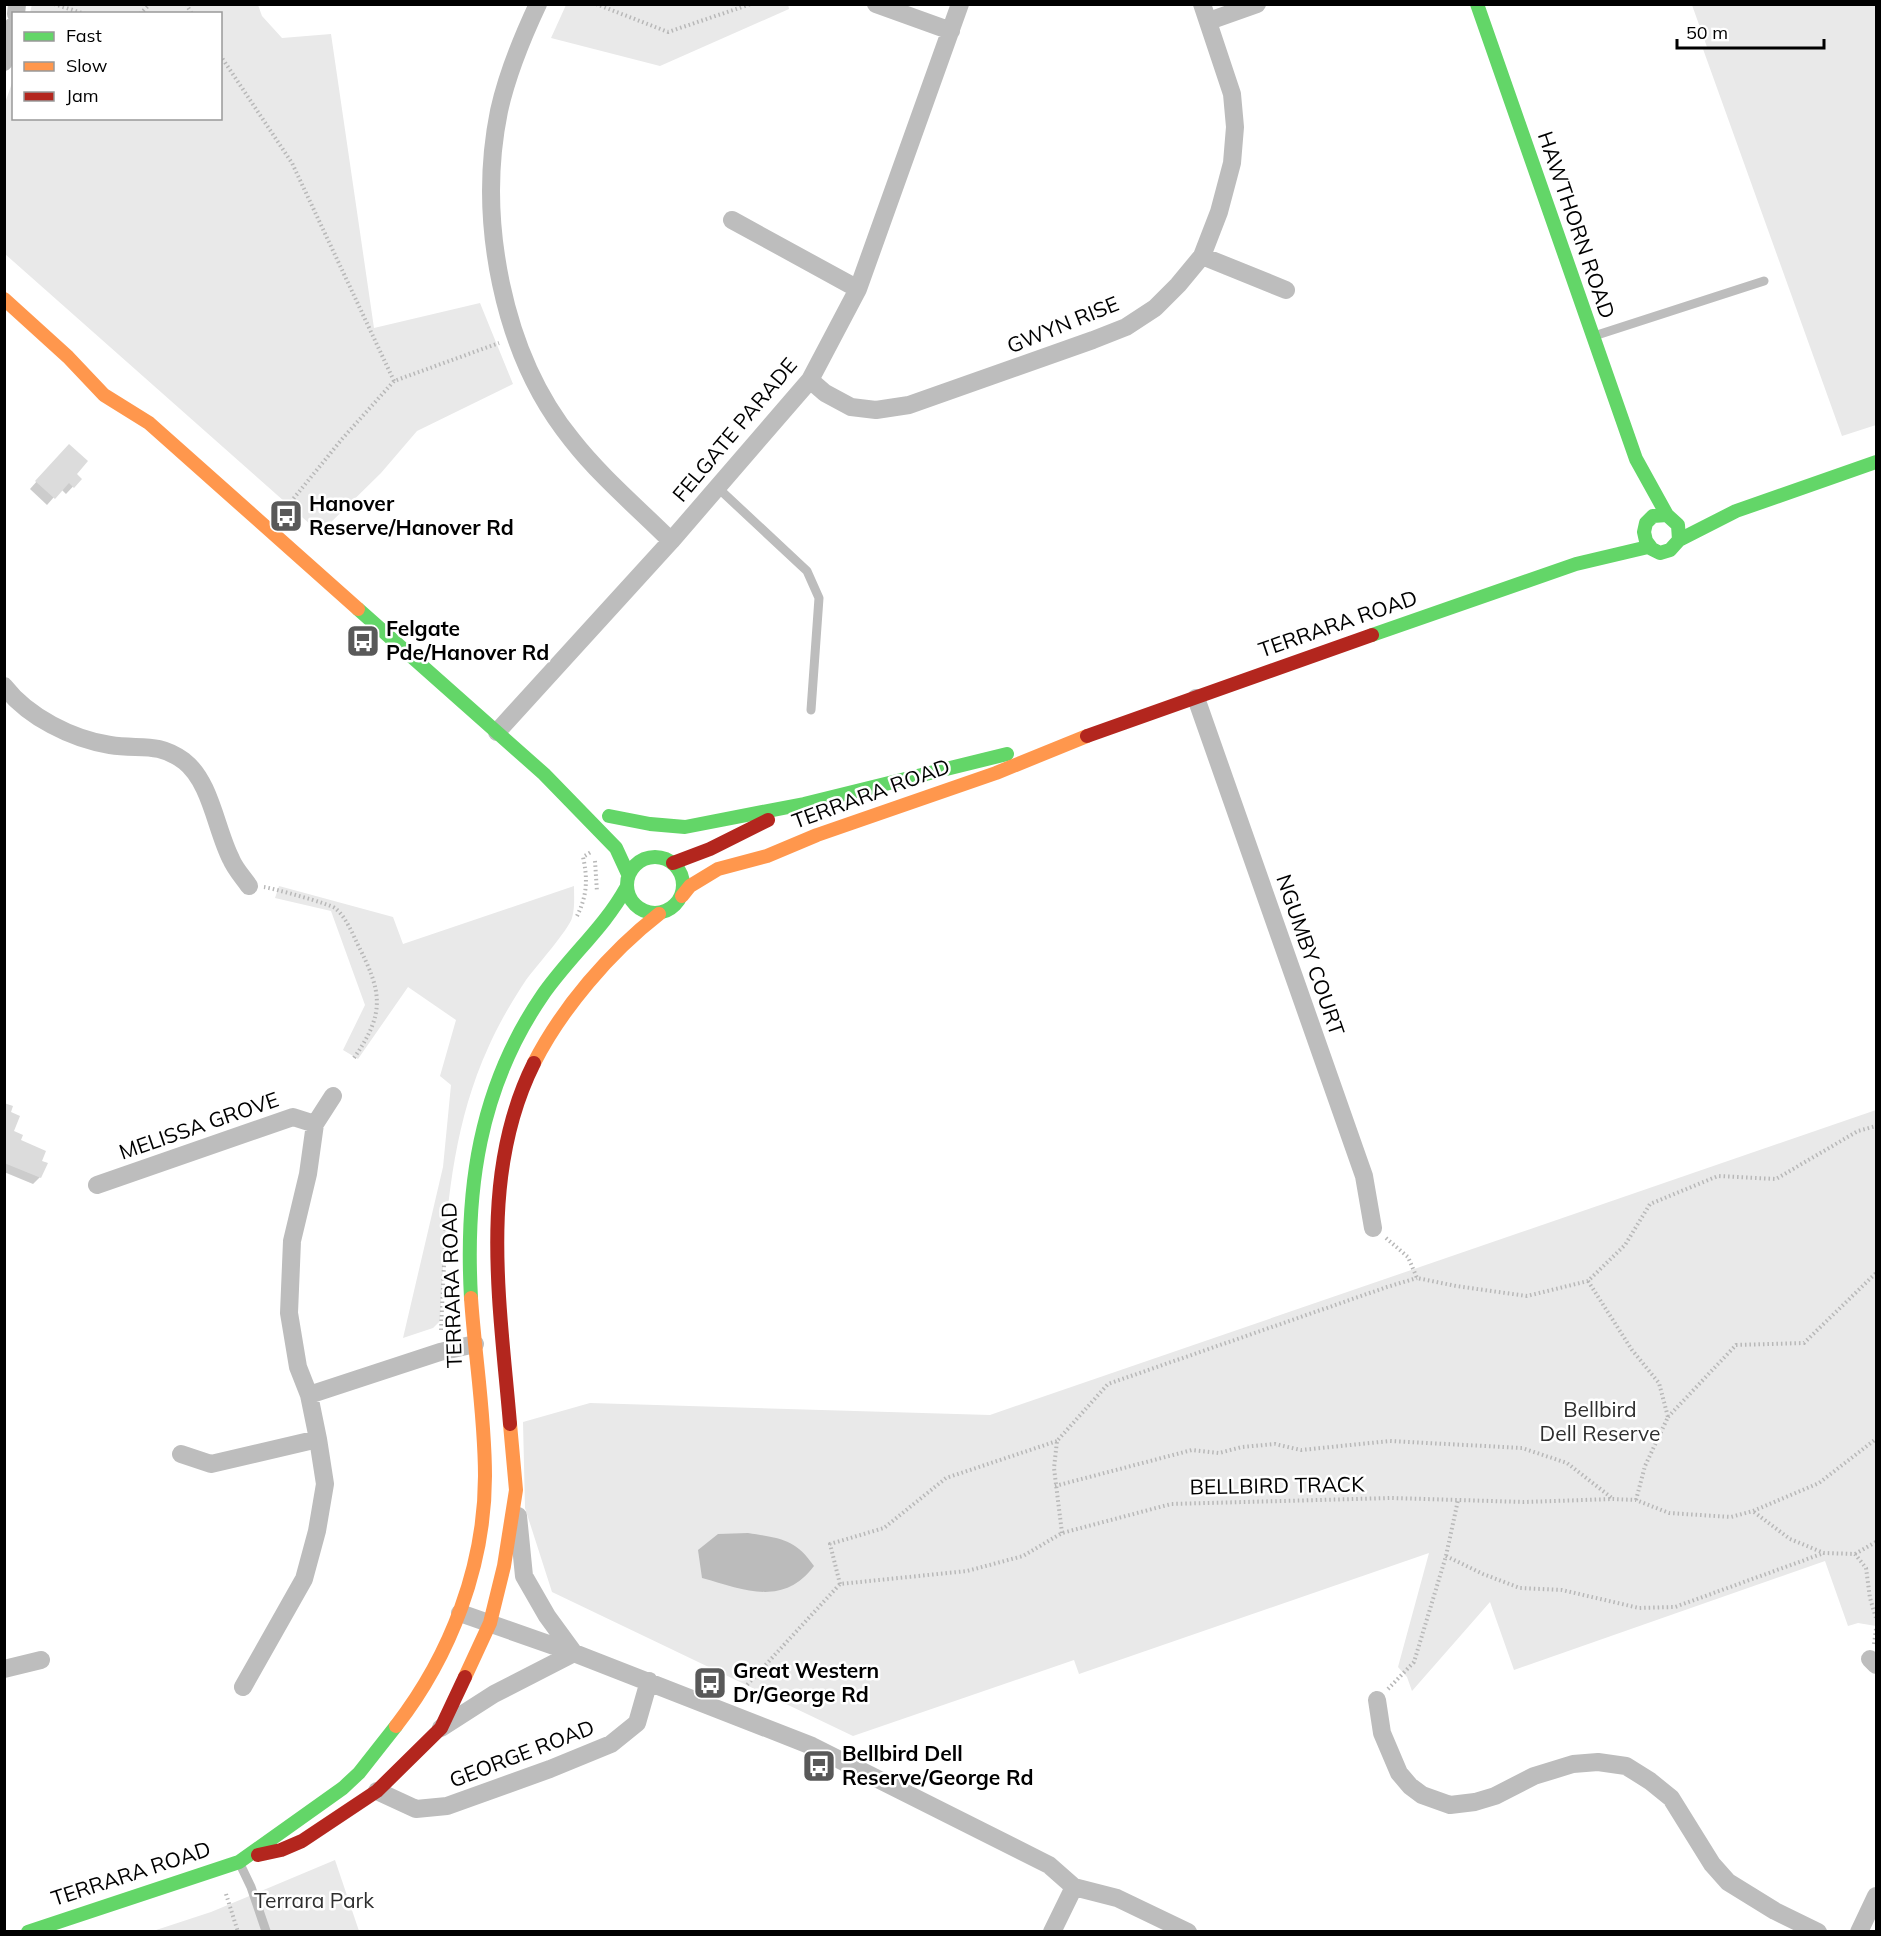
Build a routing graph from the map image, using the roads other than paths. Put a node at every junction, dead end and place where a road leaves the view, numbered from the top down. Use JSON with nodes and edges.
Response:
{"nodes":[{"id":1,"x":538,"y":4,"type":"edge"},
{"id":2,"x":876,"y":4,"type":"edge"},
{"id":3,"x":960,"y":4,"type":"edge"},
{"id":4,"x":1257,"y":4,"type":"edge"},
{"id":5,"x":1477,"y":4,"type":"edge"},
{"id":6,"x":1206,"y":13,"type":"edge"},
{"id":7,"x":951,"y":31,"type":"junction"},
{"id":8,"x":12,"y":32,"type":"edge"},
{"id":9,"x":4,"y":62,"type":"edge"},
{"id":10,"x":732,"y":220,"type":"dead end"},
{"id":11,"x":1202,"y":256,"type":"junction"},
{"id":12,"x":1764,"y":281,"type":"dead end"},
{"id":13,"x":858,"y":289,"type":"junction"},
{"id":14,"x":1286,"y":290,"type":"dead end"},
{"id":15,"x":4,"y":299,"type":"edge"},
{"id":16,"x":1592,"y":337,"type":"junction"},
{"id":17,"x":810,"y":380,"type":"junction"},
{"id":18,"x":1636,"y":459,"type":"junction"},
{"id":19,"x":1876,"y":462,"type":"edge"},
{"id":20,"x":717,"y":488,"type":"junction"},
{"id":21,"x":1736,"y":511,"type":"junction"},
{"id":22,"x":1669,"y":516,"type":"junction"},
{"id":23,"x":1639,"y":522,"type":"junction"},
{"id":24,"x":1679,"y":540,"type":"junction"},
{"id":25,"x":671,"y":541,"type":"junction"},
{"id":26,"x":1648,"y":547,"type":"junction"},
{"id":27,"x":1576,"y":564,"type":"junction"},
{"id":28,"x":4,"y":686,"type":"edge"},
{"id":29,"x":1197,"y":698,"type":"junction"},
{"id":30,"x":811,"y":710,"type":"dead end"},
{"id":31,"x":1113,"y":726,"type":"junction"},
{"id":32,"x":497,"y":732,"type":"junction"},
{"id":33,"x":544,"y":774,"type":"junction"},
{"id":34,"x":804,"y":804,"type":"junction"},
{"id":35,"x":600,"y":810,"type":"junction"},
{"id":36,"x":668,"y":860,"type":"junction"},
{"id":37,"x":627,"y":881,"type":"junction"},
{"id":38,"x":249,"y":886,"type":"road end"},
{"id":39,"x":682,"y":896,"type":"junction"},
{"id":40,"x":659,"y":914,"type":"junction"},
{"id":41,"x":333,"y":1096,"type":"dead end"},
{"id":42,"x":315,"y":1124,"type":"junction"},
{"id":43,"x":97,"y":1185,"type":"dead end"},
{"id":44,"x":1373,"y":1228,"type":"road end"},
{"id":45,"x":475,"y":1344,"type":"junction"},
{"id":46,"x":503,"y":1345,"type":"junction"},
{"id":47,"x":309,"y":1395,"type":"junction"},
{"id":48,"x":318,"y":1439,"type":"junction"},
{"id":49,"x":181,"y":1454,"type":"dead end"},
{"id":50,"x":516,"y":1491,"type":"junction"},
{"id":51,"x":460,"y":1614,"type":"junction"},
{"id":52,"x":490,"y":1623,"type":"junction"},
{"id":53,"x":574,"y":1653,"type":"junction"},
{"id":54,"x":41,"y":1660,"type":"dead end"},
{"id":55,"x":4,"y":1669,"type":"edge"},
{"id":56,"x":649,"y":1681,"type":"junction"},
{"id":57,"x":243,"y":1687,"type":"dead end"},
{"id":58,"x":1377,"y":1700,"type":"road end"},
{"id":59,"x":441,"y":1728,"type":"junction"},
{"id":60,"x":377,"y":1791,"type":"junction"},
{"id":61,"x":243,"y":1860,"type":"junction"},
{"id":62,"x":1074,"y":1887,"type":"junction"},
{"id":63,"x":1876,"y":1896,"type":"edge"},
{"id":64,"x":266,"y":1931,"type":"edge"},
{"id":65,"x":28,"y":1932,"type":"edge"},
{"id":66,"x":1052,"y":1932,"type":"edge"},
{"id":67,"x":1188,"y":1932,"type":"edge"},
{"id":68,"x":1818,"y":1932,"type":"edge"},
{"id":69,"x":1859,"y":1932,"type":"edge"}],
"edges":[{"from":1,"to":25,"type":"street"},
{"from":2,"to":7,"type":"street"},
{"from":3,"to":7,"type":"street","name":"FELGATE PARADE"},
{"from":4,"to":6,"type":"street"},
{"from":5,"to":16,"type":"main road","name":"HAWTHORN ROAD"},
{"from":6,"to":11,"type":"street","name":"GWYN RISE"},
{"from":7,"to":13,"type":"street","name":"FELGATE PARADE"},
{"from":8,"to":9,"type":"street"},
{"from":10,"to":13,"type":"street"},
{"from":11,"to":14,"type":"street"},
{"from":11,"to":17,"type":"street","name":"GWYN RISE"},
{"from":12,"to":16,"type":"lane"},
{"from":13,"to":17,"type":"street","name":"FELGATE PARADE"},
{"from":15,"to":32,"type":"main road"},
{"from":16,"to":18,"type":"main road","name":"HAWTHORN ROAD"},
{"from":17,"to":20,"type":"street","name":"FELGATE PARADE"},
{"from":18,"to":22,"type":"main road","name":"HAWTHORN ROAD"},
{"from":18,"to":23,"type":"main road","name":"HAWTHORN ROAD"},
{"from":19,"to":21,"type":"main road"},
{"from":20,"to":25,"type":"street","name":"FELGATE PARADE"},
{"from":20,"to":30,"type":"lane"},
{"from":21,"to":22,"type":"main road"},
{"from":21,"to":24,"type":"main road"},
{"from":22,"to":23,"type":"main road"},
{"from":22,"to":24,"type":"main road"},
{"from":23,"to":26,"type":"main road"},
{"from":23,"to":27,"type":"main road","name":"TERRARA ROAD"},
{"from":24,"to":26,"type":"main road"},
{"from":25,"to":32,"type":"street","name":"FELGATE PARADE"},
{"from":26,"to":27,"type":"main road","name":"TERRARA ROAD"},
{"from":27,"to":29,"type":"main road","name":"TERRARA ROAD"},
{"from":28,"to":38,"type":"street"},
{"from":29,"to":31,"type":"main road","name":"TERRARA ROAD"},
{"from":29,"to":44,"type":"street","name":"NGUMBY COURT"},
{"from":31,"to":34,"type":"main road","name":"TERRARA ROAD"},
{"from":31,"to":39,"type":"main road","name":"TERRARA ROAD"},
{"from":32,"to":33,"type":"main road"},
{"from":33,"to":35,"type":"main road"},
{"from":33,"to":37,"type":"main road"},
{"from":34,"to":35,"type":"main road","name":"TERRARA ROAD"},
{"from":34,"to":36,"type":"main road","name":"TERRARA ROAD"},
{"from":35,"to":36,"type":"main road"},
{"from":36,"to":37,"type":"main road"},
{"from":36,"to":39,"type":"main road"},
{"from":37,"to":40,"type":"main road"},
{"from":37,"to":45,"type":"main road","name":"TERRARA ROAD"},
{"from":39,"to":40,"type":"main road"},
{"from":40,"to":46,"type":"main road","name":"TERRARA ROAD"},
{"from":41,"to":42,"type":"street"},
{"from":42,"to":43,"type":"street","name":"MELISSA GROVE"},
{"from":42,"to":47,"type":"street"},
{"from":45,"to":46,"type":"main road"},
{"from":45,"to":47,"type":"street"},
{"from":45,"to":51,"type":"main road","name":"TERRARA ROAD"},
{"from":46,"to":50,"type":"main road","name":"TERRARA ROAD"},
{"from":47,"to":48,"type":"street"},
{"from":48,"to":49,"type":"street"},
{"from":48,"to":57,"type":"street"},
{"from":50,"to":52,"type":"main road","name":"TERRARA ROAD"},
{"from":50,"to":53,"type":"street","name":"TERRARA ROAD"},
{"from":51,"to":52,"type":"street"},
{"from":51,"to":61,"type":"main road","name":"TERRARA ROAD"},
{"from":52,"to":53,"type":"street"},
{"from":52,"to":59,"type":"main road","name":"TERRARA ROAD"},
{"from":53,"to":56,"type":"street"},
{"from":53,"to":59,"type":"street"},
{"from":54,"to":55,"type":"street"},
{"from":56,"to":60,"type":"street","name":"GEORGE ROAD"},
{"from":56,"to":62,"type":"street"},
{"from":58,"to":68,"type":"street"},
{"from":59,"to":60,"type":"main road","name":"TERRARA ROAD"},
{"from":60,"to":61,"type":"main road","name":"TERRARA ROAD"},
{"from":61,"to":64,"type":"lane"},
{"from":61,"to":65,"type":"main road","name":"TERRARA ROAD"},
{"from":62,"to":66,"type":"street"},
{"from":62,"to":67,"type":"street"},
{"from":63,"to":69,"type":"street"}]}
